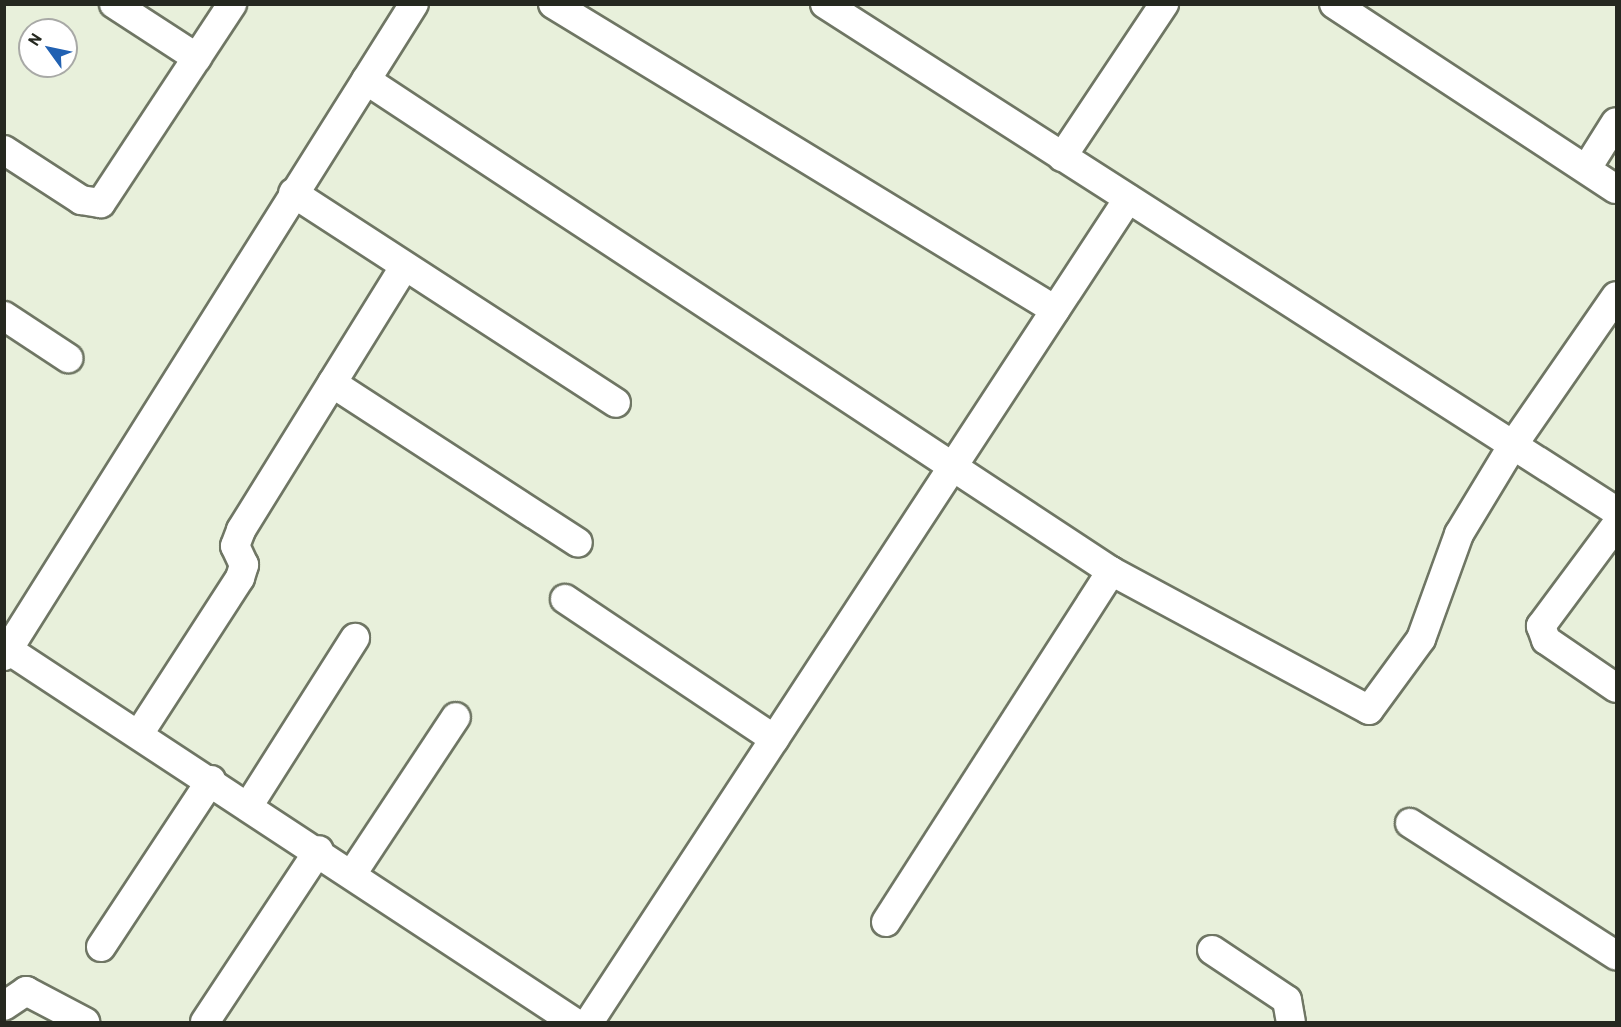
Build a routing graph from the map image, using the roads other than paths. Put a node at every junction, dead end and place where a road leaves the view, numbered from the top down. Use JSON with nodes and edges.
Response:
{"nodes":[{"id":1,"x":114,"y":4,"type":"edge"},
{"id":2,"x":232,"y":4,"type":"edge"},
{"id":3,"x":414,"y":4,"type":"edge"},
{"id":4,"x":553,"y":4,"type":"edge"},
{"id":5,"x":825,"y":4,"type":"edge"},
{"id":6,"x":1164,"y":4,"type":"edge"},
{"id":7,"x":1334,"y":4,"type":"edge"},
{"id":8,"x":859,"y":14,"type":"edge"},
{"id":9,"x":197,"y":58,"type":"junction"},
{"id":10,"x":366,"y":80,"type":"junction"},
{"id":11,"x":1617,"y":122,"type":"edge"},
{"id":12,"x":4,"y":150,"type":"edge"},
{"id":13,"x":1062,"y":157,"type":"junction"},
{"id":14,"x":1587,"y":168,"type":"junction"},
{"id":15,"x":1617,"y":189,"type":"edge"},
{"id":16,"x":293,"y":193,"type":"junction"},
{"id":17,"x":1128,"y":199,"type":"junction"},
{"id":18,"x":404,"y":267,"type":"junction"},
{"id":19,"x":1617,"y":296,"type":"edge"},
{"id":20,"x":1055,"y":310,"type":"junction"},
{"id":21,"x":4,"y":316,"type":"edge"},
{"id":22,"x":69,"y":358,"type":"dead end"},
{"id":23,"x":332,"y":383,"type":"junction"},
{"id":24,"x":616,"y":403,"type":"dead end"},
{"id":25,"x":1513,"y":445,"type":"junction"},
{"id":26,"x":954,"y":464,"type":"junction"},
{"id":27,"x":1617,"y":511,"type":"edge"},
{"id":28,"x":1617,"y":525,"type":"edge"},
{"id":29,"x":578,"y":543,"type":"dead end"},
{"id":30,"x":1111,"y":571,"type":"junction"},
{"id":31,"x":565,"y":599,"type":"dead end"},
{"id":32,"x":355,"y":638,"type":"dead end"},
{"id":33,"x":6,"y":651,"type":"edge"},
{"id":34,"x":1617,"y":688,"type":"edge"},
{"id":35,"x":456,"y":717,"type":"dead end"},
{"id":36,"x":139,"y":734,"type":"junction"},
{"id":37,"x":774,"y":739,"type":"junction"},
{"id":38,"x":211,"y":780,"type":"junction"},
{"id":39,"x":249,"y":805,"type":"junction"},
{"id":40,"x":1410,"y":823,"type":"dead end"},
{"id":41,"x":318,"y":850,"type":"junction"},
{"id":42,"x":352,"y":874,"type":"junction"},
{"id":43,"x":886,"y":922,"type":"dead end"},
{"id":44,"x":101,"y":947,"type":"dead end"},
{"id":45,"x":1212,"y":950,"type":"dead end"},
{"id":46,"x":1617,"y":955,"type":"edge"},
{"id":47,"x":4,"y":1006,"type":"edge"},
{"id":48,"x":84,"y":1023,"type":"edge"},
{"id":49,"x":205,"y":1023,"type":"edge"},
{"id":50,"x":574,"y":1023,"type":"edge"},
{"id":51,"x":589,"y":1023,"type":"edge"},
{"id":52,"x":1291,"y":1023,"type":"edge"}],
"edges":[{"from":1,"to":9,"type":"street"},
{"from":2,"to":9,"type":"street"},
{"from":3,"to":10,"type":"street"},
{"from":4,"to":20,"type":"street"},
{"from":5,"to":8,"type":"street"},
{"from":6,"to":13,"type":"street"},
{"from":7,"to":14,"type":"street"},
{"from":8,"to":13,"type":"street"},
{"from":9,"to":12,"type":"street"},
{"from":10,"to":16,"type":"street"},
{"from":10,"to":26,"type":"street"},
{"from":11,"to":14,"type":"street"},
{"from":13,"to":17,"type":"street"},
{"from":14,"to":15,"type":"street"},
{"from":16,"to":18,"type":"street"},
{"from":16,"to":33,"type":"street"},
{"from":17,"to":20,"type":"street"},
{"from":17,"to":25,"type":"street"},
{"from":18,"to":23,"type":"street"},
{"from":18,"to":24,"type":"street"},
{"from":19,"to":25,"type":"street"},
{"from":20,"to":26,"type":"street"},
{"from":21,"to":22,"type":"street"},
{"from":23,"to":29,"type":"street"},
{"from":23,"to":36,"type":"street"},
{"from":25,"to":27,"type":"street"},
{"from":25,"to":30,"type":"street"},
{"from":26,"to":30,"type":"street"},
{"from":26,"to":37,"type":"street"},
{"from":28,"to":34,"type":"street"},
{"from":30,"to":43,"type":"street"},
{"from":31,"to":37,"type":"street"},
{"from":32,"to":39,"type":"street"},
{"from":33,"to":36,"type":"street"},
{"from":35,"to":42,"type":"street"},
{"from":36,"to":38,"type":"street"},
{"from":37,"to":51,"type":"street"},
{"from":38,"to":39,"type":"street"},
{"from":38,"to":44,"type":"street"},
{"from":39,"to":41,"type":"street"},
{"from":40,"to":46,"type":"street"},
{"from":41,"to":42,"type":"street"},
{"from":41,"to":49,"type":"street"},
{"from":42,"to":50,"type":"street"},
{"from":45,"to":52,"type":"street"},
{"from":47,"to":48,"type":"street"}]}
